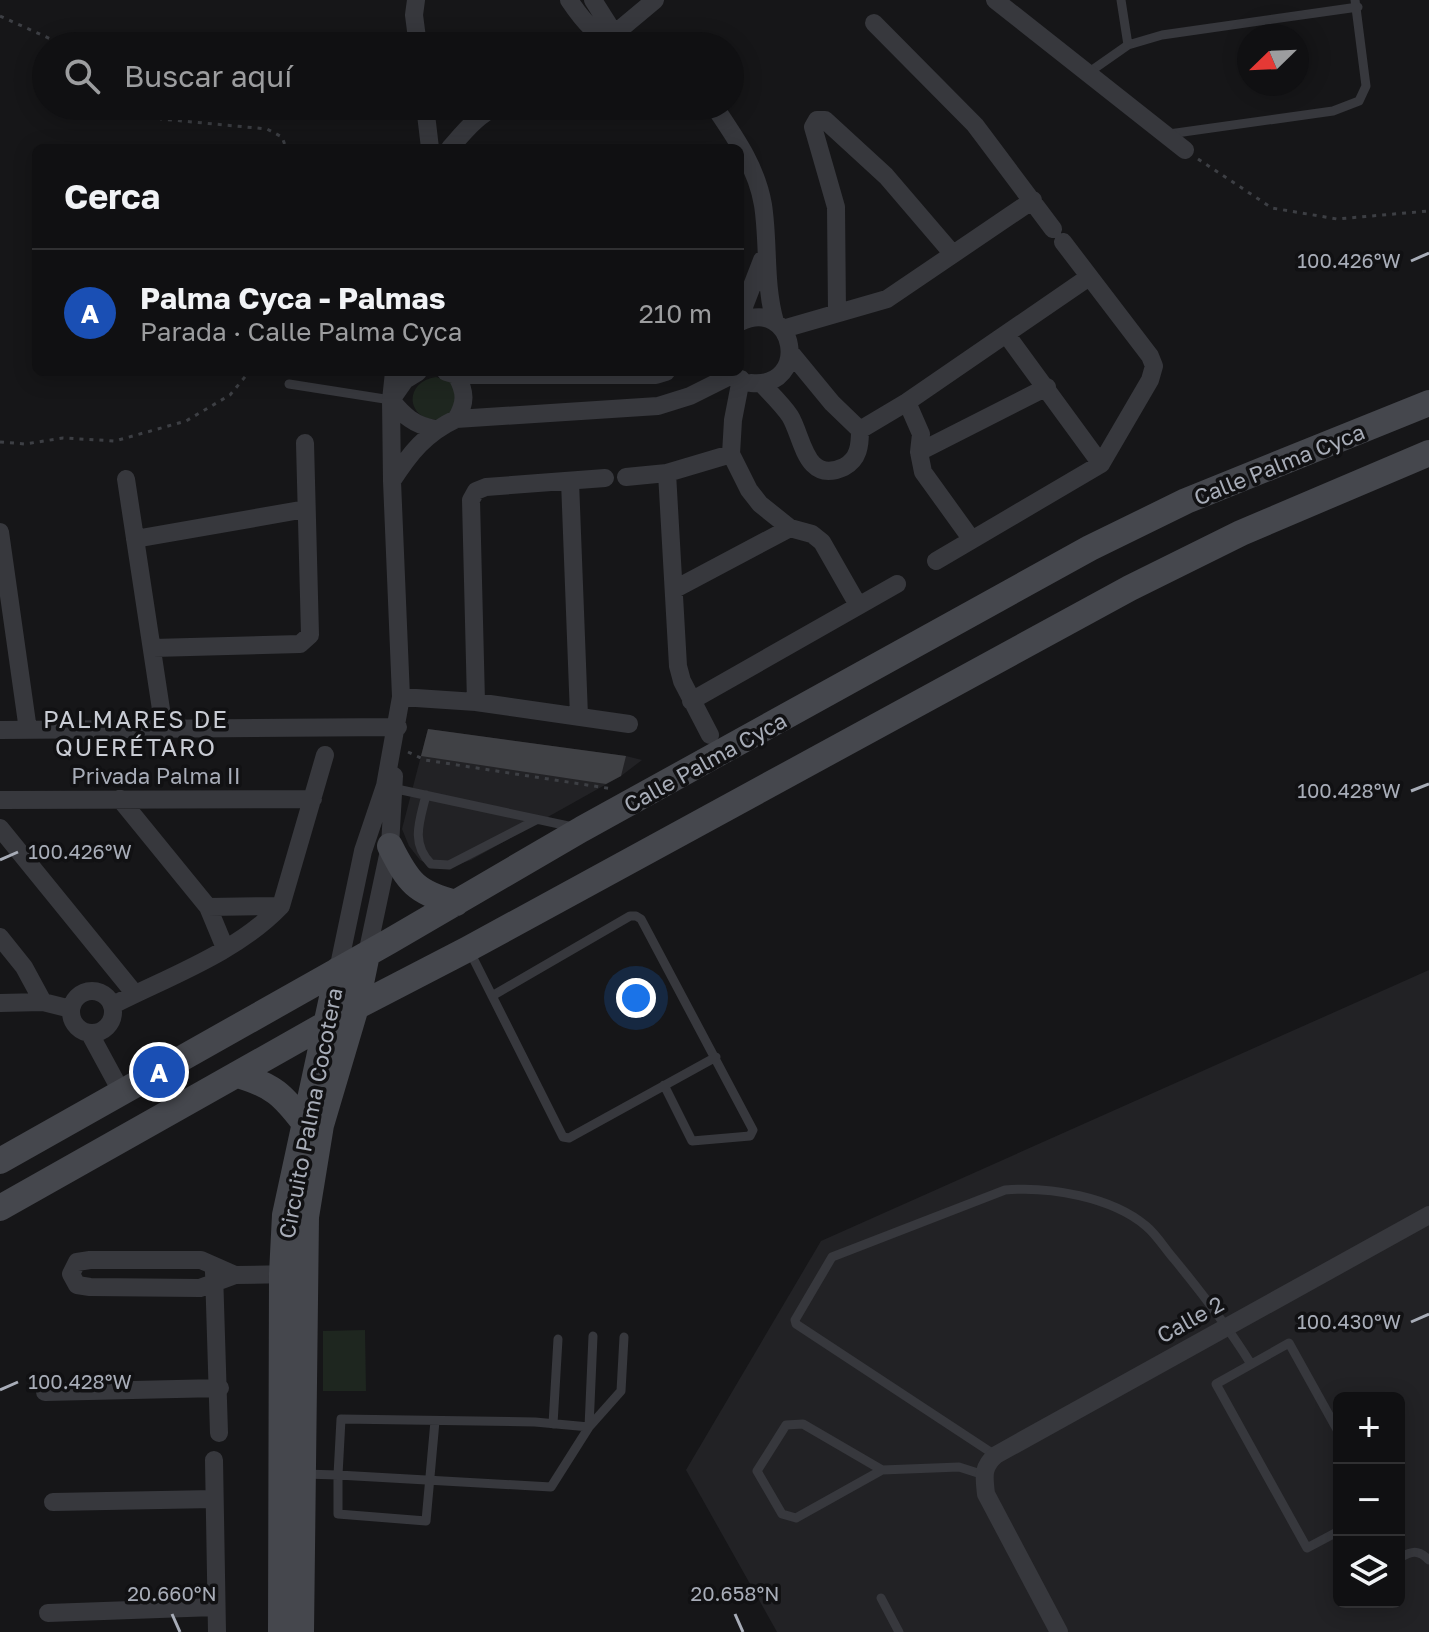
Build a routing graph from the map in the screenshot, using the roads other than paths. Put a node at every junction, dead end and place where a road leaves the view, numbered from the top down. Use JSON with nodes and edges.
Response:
{"nodes":[{"id":1,"x":416,"y":0,"type":"edge"},
{"id":2,"x":569,"y":0,"type":"edge"},
{"id":3,"x":593,"y":0,"type":"edge"},
{"id":4,"x":655,"y":0,"type":"edge"},
{"id":5,"x":995,"y":0,"type":"edge"},
{"id":6,"x":1121,"y":0,"type":"edge"},
{"id":7,"x":1356,"y":4,"type":"edge"},
{"id":8,"x":874,"y":23,"type":"dead end"},
{"id":9,"x":416,"y":32,"type":"edge"},
{"id":10,"x":598,"y":32,"type":"edge"},
{"id":11,"x":608,"y":32,"type":"edge"},
{"id":12,"x":623,"y":32,"type":"edge"},
{"id":13,"x":1128,"y":45,"type":"junction"},
{"id":14,"x":1088,"y":73,"type":"junction"},
{"id":15,"x":427,"y":120,"type":"edge"},
{"id":16,"x":477,"y":120,"type":"edge"},
{"id":17,"x":723,"y":120,"type":"edge"},
{"id":18,"x":1166,"y":135,"type":"junction"},
{"id":19,"x":430,"y":144,"type":"edge"},
{"id":20,"x":453,"y":144,"type":"edge"},
{"id":21,"x":738,"y":144,"type":"edge"},
{"id":22,"x":1185,"y":150,"type":"road end"},
{"id":23,"x":744,"y":153,"type":"edge"},
{"id":24,"x":1033,"y":200,"type":"junction"},
{"id":25,"x":766,"y":250,"type":"junction"},
{"id":26,"x":952,"y":253,"type":"junction"},
{"id":27,"x":1089,"y":277,"type":"junction"},
{"id":28,"x":744,"y":308,"type":"edge"},
{"id":29,"x":837,"y":312,"type":"junction"},
{"id":30,"x":744,"y":319,"type":"edge"},
{"id":31,"x":779,"y":325,"type":"junction"},
{"id":32,"x":1006,"y":334,"type":"junction"},
{"id":33,"x":790,"y":352,"type":"junction"},
{"id":34,"x":394,"y":376,"type":"edge"},
{"id":35,"x":412,"y":376,"type":"edge"},
{"id":36,"x":452,"y":376,"type":"edge"},
{"id":37,"x":744,"y":378,"type":"edge"},
{"id":38,"x":289,"y":384,"type":"dead end"},
{"id":39,"x":1047,"y":387,"type":"junction"},
{"id":40,"x":391,"y":400,"type":"junction"},
{"id":41,"x":907,"y":402,"type":"junction"},
{"id":42,"x":1429,"y":403,"type":"edge"},
{"id":43,"x":456,"y":419,"type":"junction"},
{"id":44,"x":867,"y":426,"type":"junction"},
{"id":45,"x":435,"y":429,"type":"junction"},
{"id":46,"x":305,"y":443,"type":"dead end"},
{"id":47,"x":919,"y":452,"type":"junction"},
{"id":48,"x":1429,"y":453,"type":"edge"},
{"id":49,"x":731,"y":454,"type":"junction"},
{"id":50,"x":1101,"y":464,"type":"junction"},
{"id":51,"x":667,"y":473,"type":"junction"},
{"id":52,"x":626,"y":477,"type":"dead end"},
{"id":53,"x":605,"y":478,"type":"dead end"},
{"id":54,"x":126,"y":479,"type":"dead end"},
{"id":55,"x":392,"y":481,"type":"junction"},
{"id":56,"x":570,"y":481,"type":"junction"},
{"id":57,"x":306,"y":509,"type":"junction"},
{"id":58,"x":790,"y":528,"type":"junction"},
{"id":59,"x":0,"y":532,"type":"edge"},
{"id":60,"x":135,"y":539,"type":"junction"},
{"id":61,"x":972,"y":540,"type":"junction"},
{"id":62,"x":936,"y":561,"type":"dead end"},
{"id":63,"x":897,"y":584,"type":"dead end"},
{"id":64,"x":675,"y":589,"type":"junction"},
{"id":65,"x":858,"y":605,"type":"junction"},
{"id":66,"x":7,"y":629,"type":"edge"},
{"id":67,"x":153,"y":648,"type":"junction"},
{"id":68,"x":9,"y":658,"type":"edge"},
{"id":69,"x":401,"y":697,"type":"junction"},
{"id":70,"x":691,"y":701,"type":"junction"},
{"id":71,"x":476,"y":702,"type":"junction"},
{"id":72,"x":579,"y":716,"type":"junction"},
{"id":73,"x":629,"y":724,"type":"dead end"},
{"id":74,"x":164,"y":729,"type":"junction"},
{"id":75,"x":0,"y":730,"type":"edge"},
{"id":76,"x":28,"y":730,"type":"junction"},
{"id":77,"x":710,"y":735,"type":"dead end"},
{"id":78,"x":396,"y":736,"type":"junction"},
{"id":79,"x":325,"y":755,"type":"dead end"},
{"id":80,"x":390,"y":787,"type":"junction"},
{"id":81,"x":426,"y":795,"type":"junction"},
{"id":82,"x":120,"y":799,"type":"junction"},
{"id":83,"x":313,"y":799,"type":"junction"},
{"id":84,"x":0,"y":800,"type":"edge"},
{"id":85,"x":536,"y":820,"type":"junction"},
{"id":86,"x":0,"y":828,"type":"edge"},
{"id":87,"x":582,"y":829,"type":"junction"},
{"id":88,"x":390,"y":846,"type":"junction"},
{"id":89,"x":456,"y":903,"type":"junction"},
{"id":90,"x":281,"y":906,"type":"junction"},
{"id":91,"x":208,"y":907,"type":"junction"},
{"id":92,"x":0,"y":937,"type":"edge"},
{"id":93,"x":225,"y":948,"type":"junction"},
{"id":94,"x":468,"y":949,"type":"junction"},
{"id":95,"x":367,"y":954,"type":"junction"},
{"id":96,"x":338,"y":970,"type":"junction"},
{"id":97,"x":135,"y":994,"type":"junction"},
{"id":98,"x":492,"y":996,"type":"junction"},
{"id":99,"x":43,"y":1002,"type":"junction"},
{"id":100,"x":0,"y":1003,"type":"edge"},
{"id":101,"x":113,"y":1005,"type":"junction"},
{"id":102,"x":356,"y":1007,"type":"junction"},
{"id":103,"x":71,"y":1009,"type":"junction"},
{"id":104,"x":328,"y":1023,"type":"junction"},
{"id":105,"x":97,"y":1033,"type":"junction"},
{"id":106,"x":716,"y":1057,"type":"junction"},
{"id":107,"x":237,"y":1075,"type":"junction"},
{"id":108,"x":664,"y":1085,"type":"junction"},
{"id":109,"x":126,"y":1091,"type":"junction"},
{"id":110,"x":305,"y":1124,"type":"junction"},
{"id":111,"x":0,"y":1161,"type":"edge"},
{"id":112,"x":0,"y":1208,"type":"edge"},
{"id":113,"x":1429,"y":1215,"type":"edge"},
{"id":114,"x":214,"y":1274,"type":"junction"},
{"id":115,"x":294,"y":1274,"type":"junction"},
{"id":116,"x":1227,"y":1326,"type":"junction"},
{"id":117,"x":593,"y":1336,"type":"dead end"},
{"id":118,"x":624,"y":1337,"type":"dead end"},
{"id":119,"x":558,"y":1339,"type":"dead end"},
{"id":120,"x":1251,"y":1364,"type":"junction"},
{"id":121,"x":220,"y":1388,"type":"junction"},
{"id":122,"x":45,"y":1392,"type":"dead end"},
{"id":123,"x":435,"y":1421,"type":"junction"},
{"id":124,"x":1333,"y":1422,"type":"edge"},
{"id":125,"x":553,"y":1424,"type":"junction"},
{"id":126,"x":589,"y":1427,"type":"junction"},
{"id":127,"x":219,"y":1433,"type":"dead end"},
{"id":128,"x":996,"y":1455,"type":"junction"},
{"id":129,"x":214,"y":1460,"type":"dead end"},
{"id":130,"x":882,"y":1470,"type":"junction"},
{"id":131,"x":303,"y":1474,"type":"junction"},
{"id":132,"x":338,"y":1475,"type":"junction"},
{"id":133,"x":984,"y":1475,"type":"junction"},
{"id":134,"x":430,"y":1481,"type":"junction"},
{"id":135,"x":214,"y":1499,"type":"junction"},
{"id":136,"x":53,"y":1502,"type":"dead end"},
{"id":137,"x":1333,"y":1534,"type":"edge"},
{"id":138,"x":1405,"y":1555,"type":"edge"},
{"id":139,"x":1429,"y":1560,"type":"edge"},
{"id":140,"x":881,"y":1598,"type":"dead end"},
{"id":141,"x":215,"y":1607,"type":"junction"},
{"id":142,"x":48,"y":1613,"type":"dead end"},
{"id":143,"x":217,"y":1632,"type":"edge"},
{"id":144,"x":281,"y":1632,"type":"edge"},
{"id":145,"x":301,"y":1632,"type":"edge"},
{"id":146,"x":899,"y":1632,"type":"edge"},
{"id":147,"x":1059,"y":1632,"type":"edge"}],
"edges":[{"from":1,"to":9,"type":"street"},
{"from":2,"to":10,"type":"street"},
{"from":3,"to":11,"type":"street"},
{"from":4,"to":12,"type":"street"},
{"from":5,"to":14,"type":"street"},
{"from":6,"to":13,"type":"lane"},
{"from":7,"to":13,"type":"lane"},
{"from":7,"to":18,"type":"lane"},
{"from":8,"to":24,"type":"street"},
{"from":13,"to":14,"type":"lane"},
{"from":14,"to":18,"type":"street"},
{"from":15,"to":19,"type":"street"},
{"from":16,"to":20,"type":"street"},
{"from":17,"to":21,"type":"street"},
{"from":18,"to":22,"type":"street"},
{"from":23,"to":25,"type":"street"},
{"from":24,"to":26,"type":"street"},
{"from":24,"to":27,"type":"street"},
{"from":25,"to":28,"type":"street"},
{"from":25,"to":31,"type":"street"},
{"from":26,"to":29,"type":"street"},
{"from":26,"to":29,"type":"street"},
{"from":27,"to":32,"type":"street"},
{"from":27,"to":50,"type":"street"},
{"from":29,"to":31,"type":"street"},
{"from":30,"to":31,"type":"street"},
{"from":31,"to":33,"type":"street"},
{"from":32,"to":39,"type":"street"},
{"from":32,"to":41,"type":"street"},
{"from":33,"to":37,"type":"street"},
{"from":33,"to":44,"type":"street"},
{"from":34,"to":40,"type":"street","name":"Circuito Palma Cocotera"},
{"from":35,"to":40,"type":"street"},
{"from":36,"to":43,"type":"street"},
{"from":37,"to":43,"type":"street"},
{"from":37,"to":44,"type":"street"},
{"from":37,"to":49,"type":"street"},
{"from":38,"to":40,"type":"lane"},
{"from":39,"to":47,"type":"street"},
{"from":39,"to":50,"type":"street"},
{"from":40,"to":45,"type":"street"},
{"from":40,"to":55,"type":"street","name":"Circuito Palma Cocotera"},
{"from":41,"to":44,"type":"street"},
{"from":41,"to":47,"type":"street"},
{"from":42,"to":87,"type":"street","name":"Calle Palma Cyca"},
{"from":43,"to":45,"type":"street"},
{"from":45,"to":55,"type":"street"},
{"from":46,"to":57,"type":"street"},
{"from":47,"to":61,"type":"street"},
{"from":48,"to":94,"type":"street"},
{"from":49,"to":51,"type":"street"},
{"from":49,"to":58,"type":"street"},
{"from":50,"to":61,"type":"street"},
{"from":51,"to":52,"type":"street"},
{"from":51,"to":64,"type":"street"},
{"from":53,"to":56,"type":"street"},
{"from":54,"to":60,"type":"street"},
{"from":55,"to":69,"type":"street","name":"Circuito Palma Cocotera"},
{"from":56,"to":71,"type":"street"},
{"from":56,"to":72,"type":"street"},
{"from":57,"to":60,"type":"street"},
{"from":57,"to":67,"type":"street"},
{"from":58,"to":64,"type":"street"},
{"from":58,"to":65,"type":"street"},
{"from":59,"to":66,"type":"street"},
{"from":60,"to":67,"type":"street"},
{"from":61,"to":62,"type":"street"},
{"from":63,"to":65,"type":"street"},
{"from":64,"to":70,"type":"street"},
{"from":65,"to":70,"type":"street"},
{"from":66,"to":68,"type":"street"},
{"from":67,"to":74,"type":"street"},
{"from":68,"to":76,"type":"street"},
{"from":69,"to":71,"type":"street"},
{"from":69,"to":78,"type":"street","name":"Circuito Palma Cocotera"},
{"from":70,"to":77,"type":"street"},
{"from":71,"to":72,"type":"street"},
{"from":72,"to":73,"type":"street"},
{"from":74,"to":76,"type":"street"},
{"from":74,"to":78,"type":"street"},
{"from":75,"to":76,"type":"street"},
{"from":78,"to":80,"type":"street","name":"Circuito Palma Cocotera"},
{"from":79,"to":83,"type":"street"},
{"from":80,"to":81,"type":"lane"},
{"from":80,"to":88,"type":"street","name":"Circuito Palma Cocotera"},
{"from":80,"to":96,"type":"street","name":"Circuito Palma Cocotera"},
{"from":81,"to":85,"type":"lane"},
{"from":81,"to":85,"type":"lane"},
{"from":82,"to":83,"type":"street","name":"Privada Palma II"},
{"from":82,"to":84,"type":"street","name":"Privada Palma II"},
{"from":82,"to":91,"type":"street"},
{"from":83,"to":90,"type":"street"},
{"from":85,"to":87,"type":"lane"},
{"from":86,"to":97,"type":"street"},
{"from":87,"to":89,"type":"street","name":"Calle Palma Cyca"},
{"from":88,"to":89,"type":"street"},
{"from":88,"to":95,"type":"street","name":"Circuito Palma Cocotera"},
{"from":89,"to":95,"type":"street","name":"Calle Palma Cyca"},
{"from":90,"to":91,"type":"street"},
{"from":90,"to":93,"type":"street"},
{"from":91,"to":93,"type":"street"},
{"from":92,"to":99,"type":"street"},
{"from":93,"to":97,"type":"street"},
{"from":94,"to":98,"type":"lane"},
{"from":94,"to":102,"type":"street"},
{"from":95,"to":96,"type":"street","name":"Calle Palma Cyca"},
{"from":95,"to":102,"type":"street","name":"Circuito Palma Cocotera"},
{"from":96,"to":104,"type":"street","name":"Circuito Palma Cocotera"},
{"from":96,"to":109,"type":"street","name":"Calle Palma Cyca"},
{"from":97,"to":101,"type":"street"},
{"from":98,"to":106,"type":"lane"},
{"from":98,"to":108,"type":"lane"},
{"from":99,"to":100,"type":"street"},
{"from":99,"to":103,"type":"street"},
{"from":101,"to":103,"type":"street"},
{"from":101,"to":105,"type":"street"},
{"from":102,"to":104,"type":"street"},
{"from":102,"to":115,"type":"street","name":"Circuito Palma Cocotera"},
{"from":103,"to":105,"type":"street"},
{"from":104,"to":107,"type":"street"},
{"from":104,"to":110,"type":"street","name":"Circuito Palma Cocotera"},
{"from":105,"to":109,"type":"street"},
{"from":106,"to":108,"type":"lane"},
{"from":106,"to":108,"type":"lane"},
{"from":107,"to":110,"type":"street"},
{"from":107,"to":112,"type":"street"},
{"from":109,"to":111,"type":"street","name":"Calle Palma Cyca"},
{"from":110,"to":115,"type":"street","name":"Circuito Palma Cocotera"},
{"from":113,"to":116,"type":"street","name":"Calle 2"},
{"from":114,"to":114,"type":"street"},
{"from":114,"to":115,"type":"street"},
{"from":114,"to":121,"type":"street"},
{"from":115,"to":131,"type":"street","name":"Circuito Palma Cocotera"},
{"from":115,"to":144,"type":"street","name":"Circuito Palma Cocotera"},
{"from":116,"to":120,"type":"lane"},
{"from":116,"to":128,"type":"street","name":"Calle 2"},
{"from":116,"to":128,"type":"lane"},
{"from":117,"to":126,"type":"lane"},
{"from":118,"to":126,"type":"lane"},
{"from":119,"to":125,"type":"lane"},
{"from":120,"to":124,"type":"lane"},
{"from":120,"to":137,"type":"lane"},
{"from":121,"to":122,"type":"street"},
{"from":121,"to":127,"type":"street"},
{"from":123,"to":125,"type":"lane"},
{"from":123,"to":132,"type":"lane"},
{"from":123,"to":134,"type":"lane"},
{"from":125,"to":126,"type":"lane"},
{"from":126,"to":134,"type":"lane"},
{"from":128,"to":133,"type":"street","name":"Calle 2"},
{"from":129,"to":135,"type":"street"},
{"from":130,"to":130,"type":"lane"},
{"from":130,"to":133,"type":"lane"},
{"from":131,"to":132,"type":"lane"},
{"from":131,"to":145,"type":"street","name":"Circuito Palma Cocotera"},
{"from":132,"to":134,"type":"lane"},
{"from":132,"to":134,"type":"lane"},
{"from":133,"to":147,"type":"street"},
{"from":135,"to":136,"type":"street"},
{"from":135,"to":141,"type":"street"},
{"from":138,"to":139,"type":"lane"},
{"from":140,"to":146,"type":"lane"},
{"from":141,"to":142,"type":"street"},
{"from":141,"to":143,"type":"street"}]}
